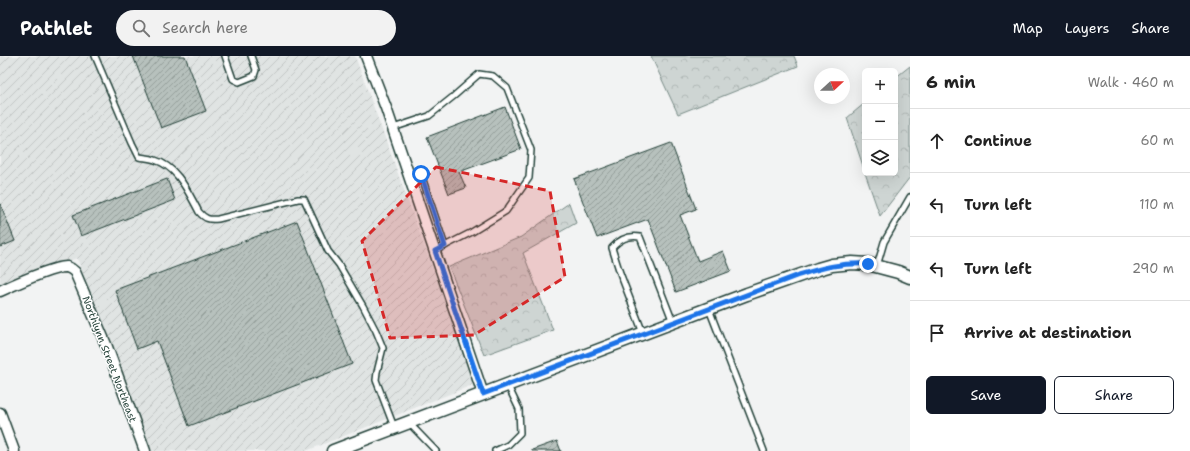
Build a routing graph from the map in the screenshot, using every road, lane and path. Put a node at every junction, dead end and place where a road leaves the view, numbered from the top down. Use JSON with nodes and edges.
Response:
{"nodes":[{"id":1,"x":95,"y":56,"type":"edge"},
{"id":2,"x":225,"y":56,"type":"edge"},
{"id":3,"x":251,"y":56,"type":"edge"},
{"id":4,"x":366,"y":56,"type":"edge"},
{"id":5,"x":393,"y":128,"type":"junction"},
{"id":6,"x":410,"y":176,"type":"junction"},
{"id":7,"x":910,"y":197,"type":"edge"},
{"id":8,"x":445,"y":246,"type":"junction"},
{"id":9,"x":435,"y":251,"type":"junction"},
{"id":10,"x":877,"y":266,"type":"junction"},
{"id":11,"x":910,"y":277,"type":"edge"},
{"id":12,"x":0,"y":291,"type":"edge"},
{"id":13,"x":708,"y":308,"type":"junction"},
{"id":14,"x":673,"y":322,"type":"junction"},
{"id":15,"x":643,"y":333,"type":"junction"},
{"id":16,"x":508,"y":385,"type":"junction"},
{"id":17,"x":483,"y":394,"type":"junction"},
{"id":18,"x":0,"y":413,"type":"edge"},
{"id":19,"x":409,"y":422,"type":"junction"},
{"id":20,"x":394,"y":428,"type":"junction"},
{"id":21,"x":14,"y":451,"type":"edge"},
{"id":22,"x":145,"y":451,"type":"edge"},
{"id":23,"x":333,"y":451,"type":"edge"},
{"id":24,"x":436,"y":451,"type":"edge"},
{"id":25,"x":495,"y":451,"type":"edge"},
{"id":26,"x":764,"y":451,"type":"edge"}],
"edges":[{"from":1,"to":20,"type":"lane"},
{"from":2,"to":3,"type":"lane"},
{"from":4,"to":5,"type":"street"},
{"from":5,"to":6,"type":"street"},
{"from":5,"to":8,"type":"lane"},
{"from":6,"to":8,"type":"lane"},
{"from":6,"to":9,"type":"street"},
{"from":7,"to":10,"type":"lane"},
{"from":8,"to":9,"type":"lane"},
{"from":9,"to":17,"type":"street"},
{"from":10,"to":11,"type":"street"},
{"from":10,"to":13,"type":"street"},
{"from":12,"to":22,"type":"street","name":"Northlynn Street Northeast"},
{"from":13,"to":14,"type":"street"},
{"from":13,"to":26,"type":"lane"},
{"from":14,"to":15,"type":"street"},
{"from":14,"to":15,"type":"lane"},
{"from":15,"to":16,"type":"street"},
{"from":16,"to":17,"type":"street"},
{"from":16,"to":25,"type":"lane"},
{"from":17,"to":19,"type":"street"},
{"from":18,"to":21,"type":"street"},
{"from":19,"to":20,"type":"street"},
{"from":19,"to":24,"type":"lane"},
{"from":20,"to":23,"type":"street"}]}
